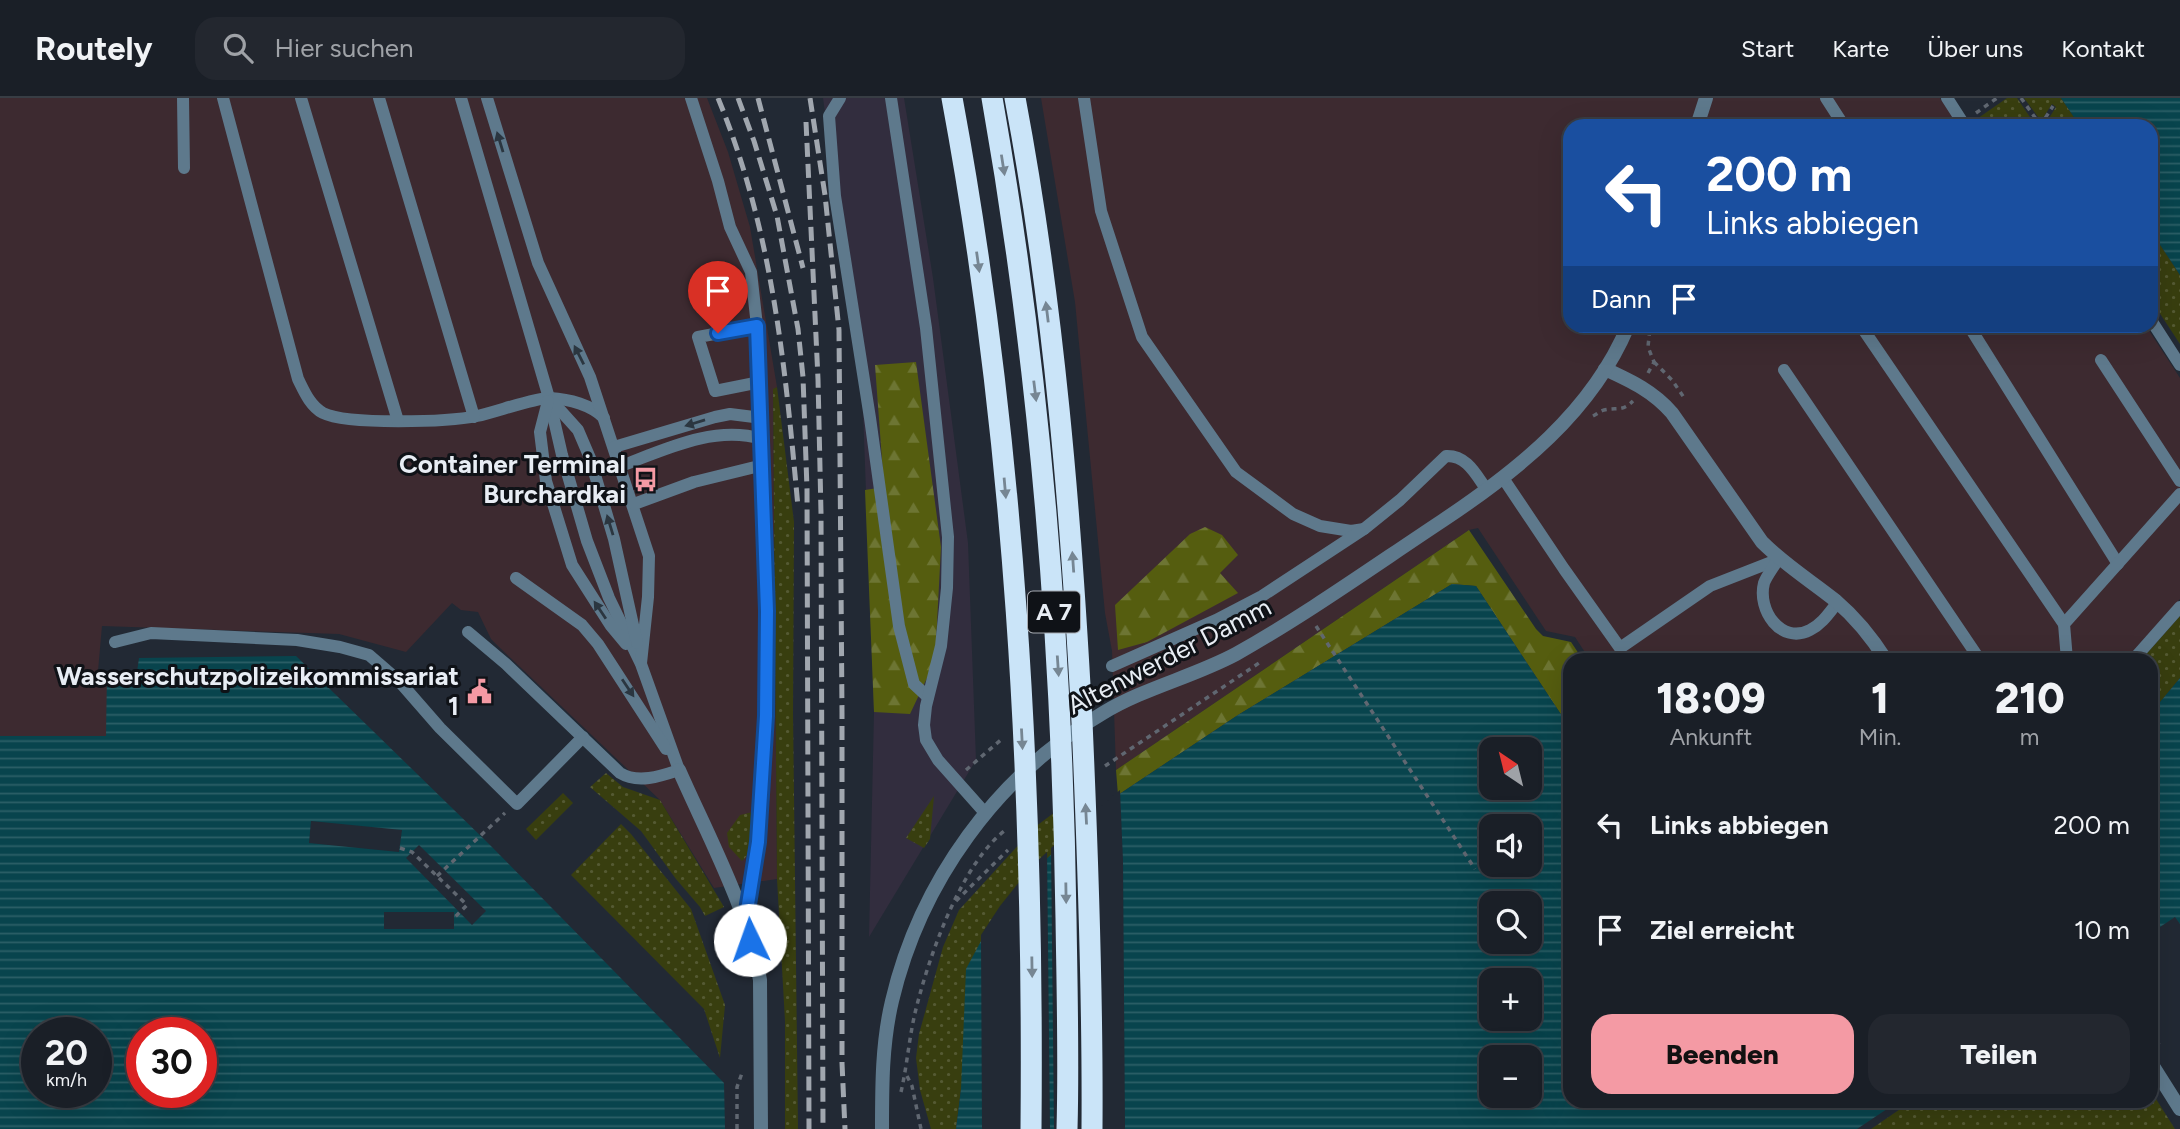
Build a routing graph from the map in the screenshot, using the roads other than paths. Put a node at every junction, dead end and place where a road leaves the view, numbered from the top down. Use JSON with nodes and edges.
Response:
{"nodes":[{"id":1,"x":183,"y":98,"type":"edge"},
{"id":2,"x":223,"y":98,"type":"edge"},
{"id":3,"x":301,"y":98,"type":"edge"},
{"id":4,"x":379,"y":98,"type":"edge"},
{"id":5,"x":461,"y":98,"type":"edge"},
{"id":6,"x":487,"y":98,"type":"edge"},
{"id":7,"x":691,"y":98,"type":"edge"},
{"id":8,"x":840,"y":98,"type":"edge"},
{"id":9,"x":891,"y":98,"type":"edge"},
{"id":10,"x":952,"y":98,"type":"edge"},
{"id":11,"x":992,"y":98,"type":"edge"},
{"id":12,"x":1015,"y":98,"type":"edge"},
{"id":13,"x":1084,"y":98,"type":"edge"},
{"id":14,"x":1706,"y":98,"type":"edge"},
{"id":15,"x":1826,"y":98,"type":"edge"},
{"id":16,"x":1947,"y":98,"type":"edge"},
{"id":17,"x":1699,"y":119,"type":"edge"},
{"id":18,"x":1840,"y":119,"type":"edge"},
{"id":19,"x":1960,"y":119,"type":"edge"},
{"id":20,"x":184,"y":168,"type":"dead end"},
{"id":21,"x":757,"y":326,"type":"junction"},
{"id":22,"x":2158,"y":331,"type":"edge"},
{"id":23,"x":1624,"y":333,"type":"edge"},
{"id":24,"x":1866,"y":333,"type":"edge"},
{"id":25,"x":1973,"y":333,"type":"edge"},
{"id":26,"x":2101,"y":360,"type":"dead end"},
{"id":27,"x":2180,"y":365,"type":"edge"},
{"id":28,"x":1605,"y":369,"type":"junction"},
{"id":29,"x":1784,"y":370,"type":"dead end"},
{"id":30,"x":760,"y":382,"type":"junction"},
{"id":31,"x":549,"y":398,"type":"junction"},
{"id":32,"x":474,"y":417,"type":"junction"},
{"id":33,"x":604,"y":418,"type":"junction"},
{"id":34,"x":762,"y":418,"type":"junction"},
{"id":35,"x":398,"y":421,"type":"junction"},
{"id":36,"x":762,"y":439,"type":"junction"},
{"id":37,"x":614,"y":447,"type":"junction"},
{"id":38,"x":763,"y":465,"type":"junction"},
{"id":39,"x":621,"y":466,"type":"junction"},
{"id":40,"x":1503,"y":478,"type":"junction"},
{"id":41,"x":2180,"y":481,"type":"edge"},
{"id":42,"x":1487,"y":490,"type":"junction"},
{"id":43,"x":2180,"y":494,"type":"edge"},
{"id":44,"x":634,"y":504,"type":"junction"},
{"id":45,"x":1364,"y":529,"type":"junction"},
{"id":46,"x":1779,"y":559,"type":"junction"},
{"id":47,"x":2118,"y":564,"type":"junction"},
{"id":48,"x":516,"y":578,"type":"dead end"},
{"id":49,"x":1837,"y":603,"type":"junction"},
{"id":50,"x":2180,"y":607,"type":"edge"},
{"id":51,"x":2064,"y":624,"type":"junction"},
{"id":52,"x":468,"y":632,"type":"dead end"},
{"id":53,"x":116,"y":642,"type":"dead end"},
{"id":54,"x":1881,"y":653,"type":"edge"},
{"id":55,"x":1975,"y":653,"type":"edge"},
{"id":56,"x":2066,"y":653,"type":"edge"},
{"id":57,"x":2139,"y":653,"type":"edge"},
{"id":58,"x":641,"y":664,"type":"junction"},
{"id":59,"x":1112,"y":666,"type":"dead end"},
{"id":60,"x":928,"y":697,"type":"junction"},
{"id":61,"x":583,"y":737,"type":"junction"},
{"id":62,"x":679,"y":770,"type":"junction"},
{"id":63,"x":986,"y":814,"type":"junction"},
{"id":64,"x":745,"y":923,"type":"junction"},
{"id":65,"x":2158,"y":1074,"type":"edge"},
{"id":66,"x":2180,"y":1109,"type":"edge"},
{"id":67,"x":761,"y":1129,"type":"edge"},
{"id":68,"x":882,"y":1129,"type":"edge"},
{"id":69,"x":1031,"y":1129,"type":"edge"},
{"id":70,"x":1067,"y":1129,"type":"edge"},
{"id":71,"x":1092,"y":1129,"type":"edge"}],
"edges":[{"from":1,"to":20,"type":"lane"},
{"from":2,"to":35,"type":"lane"},
{"from":3,"to":35,"type":"lane"},
{"from":4,"to":32,"type":"lane"},
{"from":5,"to":31,"type":"lane"},
{"from":33,"to":6,"type":"lane","one_way":true},
{"from":7,"to":21,"type":"lane"},
{"from":8,"to":60,"type":"lane"},
{"from":9,"to":60,"type":"lane"},
{"from":10,"to":69,"type":"highway","number":"A 7","one_way":true},
{"from":11,"to":70,"type":"highway","number":"A 7","one_way":true},
{"from":71,"to":12,"type":"highway","number":"A 7","one_way":true},
{"from":13,"to":45,"type":"lane"},
{"from":14,"to":17,"type":"street"},
{"from":15,"to":18,"type":"lane"},
{"from":16,"to":19,"type":"lane"},
{"from":21,"to":30,"type":"lane"},
{"from":21,"to":30,"type":"lane"},
{"from":22,"to":27,"type":"lane"},
{"from":23,"to":28,"type":"street","name":"Altenwerder Damm"},
{"from":24,"to":51,"type":"lane"},
{"from":25,"to":47,"type":"lane"},
{"from":26,"to":41,"type":"lane"},
{"from":28,"to":40,"type":"street","name":"Altenwerder Damm"},
{"from":28,"to":46,"type":"street"},
{"from":29,"to":55,"type":"lane"},
{"from":30,"to":34,"type":"lane"},
{"from":31,"to":32,"type":"lane"},
{"from":31,"to":33,"type":"lane"},
{"from":31,"to":58,"type":"lane"},
{"from":58,"to":31,"type":"lane","one_way":true},
{"from":58,"to":31,"type":"lane","one_way":true},
{"from":32,"to":35,"type":"lane"},
{"from":33,"to":37,"type":"lane"},
{"from":34,"to":36,"type":"lane"},
{"from":34,"to":37,"type":"lane","one_way":true},
{"from":36,"to":38,"type":"lane"},
{"from":36,"to":39,"type":"lane"},
{"from":37,"to":39,"type":"lane"},
{"from":38,"to":44,"type":"lane"},
{"from":38,"to":64,"type":"lane"},
{"from":39,"to":44,"type":"lane"},
{"from":40,"to":42,"type":"street","name":"Altenwerder Damm"},
{"from":40,"to":46,"type":"lane"},
{"from":42,"to":45,"type":"lane"},
{"from":42,"to":63,"type":"street","name":"Altenwerder Damm"},
{"from":43,"to":47,"type":"lane"},
{"from":44,"to":58,"type":"lane"},
{"from":45,"to":59,"type":"lane"},
{"from":46,"to":49,"type":"street"},
{"from":46,"to":49,"type":"lane"},
{"from":47,"to":51,"type":"lane"},
{"from":48,"to":62,"type":"lane","one_way":true},
{"from":49,"to":54,"type":"street"},
{"from":50,"to":57,"type":"lane"},
{"from":51,"to":56,"type":"lane"},
{"from":52,"to":61,"type":"lane"},
{"from":53,"to":61,"type":"lane"},
{"from":58,"to":62,"type":"lane"},
{"from":60,"to":63,"type":"lane"},
{"from":61,"to":62,"type":"lane"},
{"from":62,"to":64,"type":"street"},
{"from":63,"to":68,"type":"street","name":"Altenwerder Damm"},
{"from":64,"to":67,"type":"street"},
{"from":65,"to":66,"type":"street"}]}
